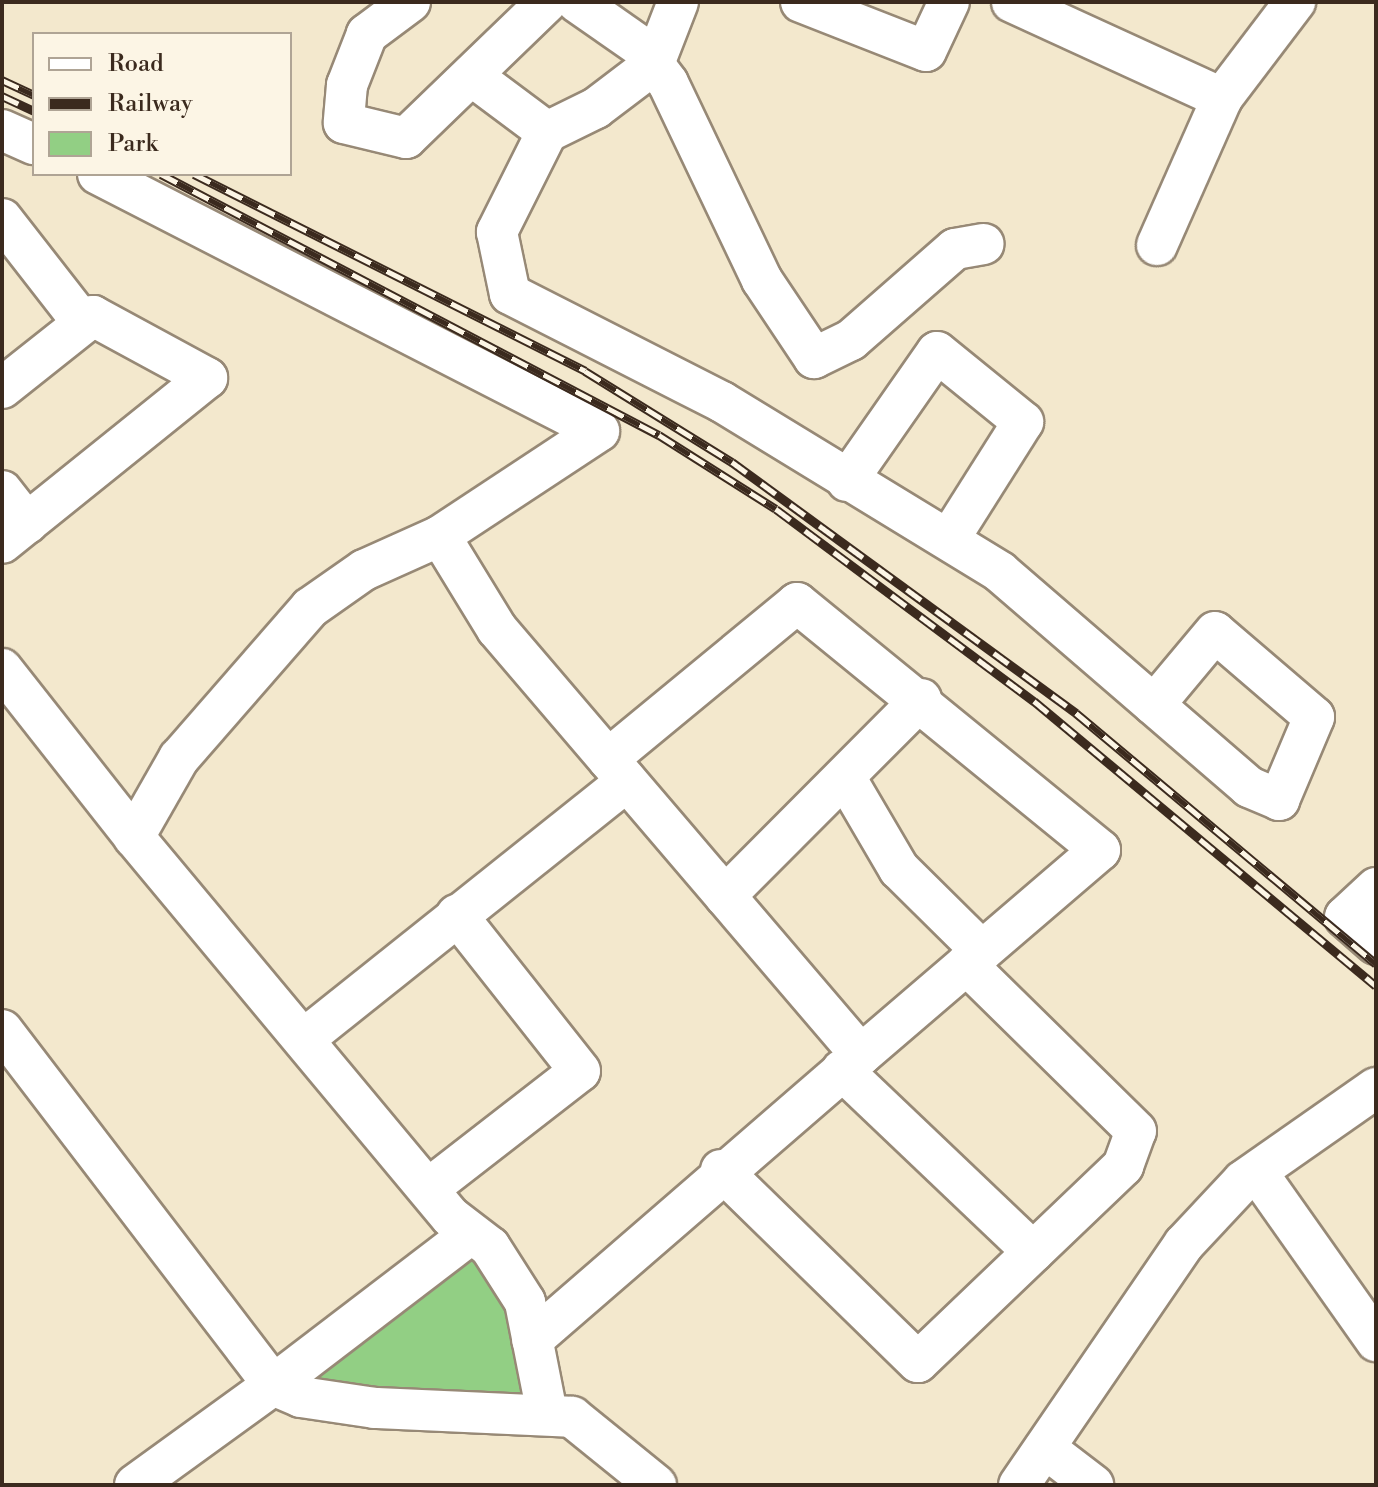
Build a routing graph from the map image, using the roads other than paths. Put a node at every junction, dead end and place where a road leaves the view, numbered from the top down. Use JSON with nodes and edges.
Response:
{"nodes":[{"id":1,"x":410,"y":2,"type":"edge"},
{"id":2,"x":547,"y":2,"type":"edge"},
{"id":3,"x":577,"y":2,"type":"edge"},
{"id":4,"x":678,"y":2,"type":"edge"},
{"id":5,"x":801,"y":2,"type":"edge"},
{"id":6,"x":949,"y":2,"type":"edge"},
{"id":7,"x":1012,"y":2,"type":"edge"},
{"id":8,"x":1295,"y":2,"type":"edge"},
{"id":9,"x":1071,"y":13,"type":"edge"},
{"id":10,"x":654,"y":64,"type":"junction"},
{"id":11,"x":472,"y":76,"type":"junction"},
{"id":12,"x":1222,"y":98,"type":"junction"},
{"id":13,"x":2,"y":130,"type":"edge"},
{"id":14,"x":547,"y":132,"type":"junction"},
{"id":15,"x":32,"y":143,"type":"edge"},
{"id":16,"x":102,"y":176,"type":"edge"},
{"id":17,"x":2,"y":219,"type":"edge"},
{"id":18,"x":984,"y":244,"type":"dead end"},
{"id":19,"x":1157,"y":245,"type":"dead end"},
{"id":20,"x":83,"y":323,"type":"junction"},
{"id":21,"x":2,"y":388,"type":"edge"},
{"id":22,"x":847,"y":481,"type":"junction"},
{"id":23,"x":2,"y":491,"type":"edge"},
{"id":24,"x":14,"y":533,"type":"edge"},
{"id":25,"x":440,"y":536,"type":"junction"},
{"id":26,"x":949,"y":539,"type":"junction"},
{"id":27,"x":2,"y":669,"type":"edge"},
{"id":28,"x":921,"y":699,"type":"junction"},
{"id":29,"x":1154,"y":705,"type":"dead end"},
{"id":30,"x":618,"y":770,"type":"junction"},
{"id":31,"x":845,"y":777,"type":"junction"},
{"id":32,"x":134,"y":837,"type":"junction"},
{"id":33,"x":1376,"y":888,"type":"edge"},
{"id":34,"x":725,"y":896,"type":"junction"},
{"id":35,"x":457,"y":915,"type":"junction"},
{"id":36,"x":1376,"y":944,"type":"edge"},
{"id":37,"x":974,"y":958,"type":"junction"},
{"id":38,"x":2,"y":1030,"type":"edge"},
{"id":39,"x":304,"y":1039,"type":"junction"},
{"id":40,"x":852,"y":1062,"type":"junction"},
{"id":41,"x":1376,"y":1088,"type":"edge"},
{"id":42,"x":721,"y":1170,"type":"junction"},
{"id":43,"x":1257,"y":1172,"type":"junction"},
{"id":44,"x":428,"y":1189,"type":"junction"},
{"id":45,"x":469,"y":1235,"type":"junction"},
{"id":46,"x":1033,"y":1252,"type":"junction"},
{"id":47,"x":532,"y":1340,"type":"junction"},
{"id":48,"x":1376,"y":1341,"type":"edge"},
{"id":49,"x":273,"y":1385,"type":"junction"},
{"id":50,"x":547,"y":1413,"type":"junction"},
{"id":51,"x":1045,"y":1448,"type":"junction"},
{"id":52,"x":135,"y":1485,"type":"edge"},
{"id":53,"x":656,"y":1485,"type":"edge"},
{"id":54,"x":1019,"y":1485,"type":"edge"},
{"id":55,"x":1093,"y":1485,"type":"edge"}],
"edges":[{"from":1,"to":11,"type":"street"},
{"from":2,"to":11,"type":"street"},
{"from":3,"to":10,"type":"street"},
{"from":4,"to":10,"type":"street"},
{"from":5,"to":6,"type":"street"},
{"from":7,"to":9,"type":"street"},
{"from":8,"to":12,"type":"street"},
{"from":9,"to":12,"type":"street"},
{"from":10,"to":14,"type":"street"},
{"from":10,"to":18,"type":"street"},
{"from":11,"to":14,"type":"street"},
{"from":12,"to":19,"type":"street"},
{"from":13,"to":15,"type":"street"},
{"from":14,"to":22,"type":"street"},
{"from":16,"to":25,"type":"street"},
{"from":17,"to":20,"type":"street"},
{"from":20,"to":21,"type":"street"},
{"from":20,"to":24,"type":"street"},
{"from":22,"to":26,"type":"street"},
{"from":22,"to":26,"type":"street"},
{"from":23,"to":24,"type":"street"},
{"from":25,"to":30,"type":"street"},
{"from":25,"to":32,"type":"street"},
{"from":26,"to":29,"type":"street"},
{"from":27,"to":32,"type":"street"},
{"from":28,"to":30,"type":"street"},
{"from":28,"to":31,"type":"street"},
{"from":28,"to":37,"type":"street"},
{"from":30,"to":34,"type":"street"},
{"from":30,"to":35,"type":"street"},
{"from":31,"to":34,"type":"street"},
{"from":31,"to":37,"type":"street"},
{"from":32,"to":39,"type":"street"},
{"from":33,"to":36,"type":"street"},
{"from":34,"to":40,"type":"street"},
{"from":35,"to":39,"type":"street"},
{"from":35,"to":44,"type":"street"},
{"from":37,"to":40,"type":"street"},
{"from":37,"to":46,"type":"street"},
{"from":38,"to":49,"type":"street"},
{"from":39,"to":44,"type":"street"},
{"from":40,"to":42,"type":"street"},
{"from":40,"to":46,"type":"street"},
{"from":41,"to":43,"type":"street"},
{"from":42,"to":46,"type":"street"},
{"from":42,"to":47,"type":"street"},
{"from":43,"to":48,"type":"street"},
{"from":43,"to":51,"type":"street"},
{"from":44,"to":45,"type":"street"},
{"from":45,"to":47,"type":"street"},
{"from":45,"to":49,"type":"street"},
{"from":47,"to":50,"type":"street"},
{"from":49,"to":50,"type":"street"},
{"from":49,"to":52,"type":"street"},
{"from":50,"to":53,"type":"street"},
{"from":51,"to":54,"type":"street"},
{"from":51,"to":55,"type":"street"}]}
